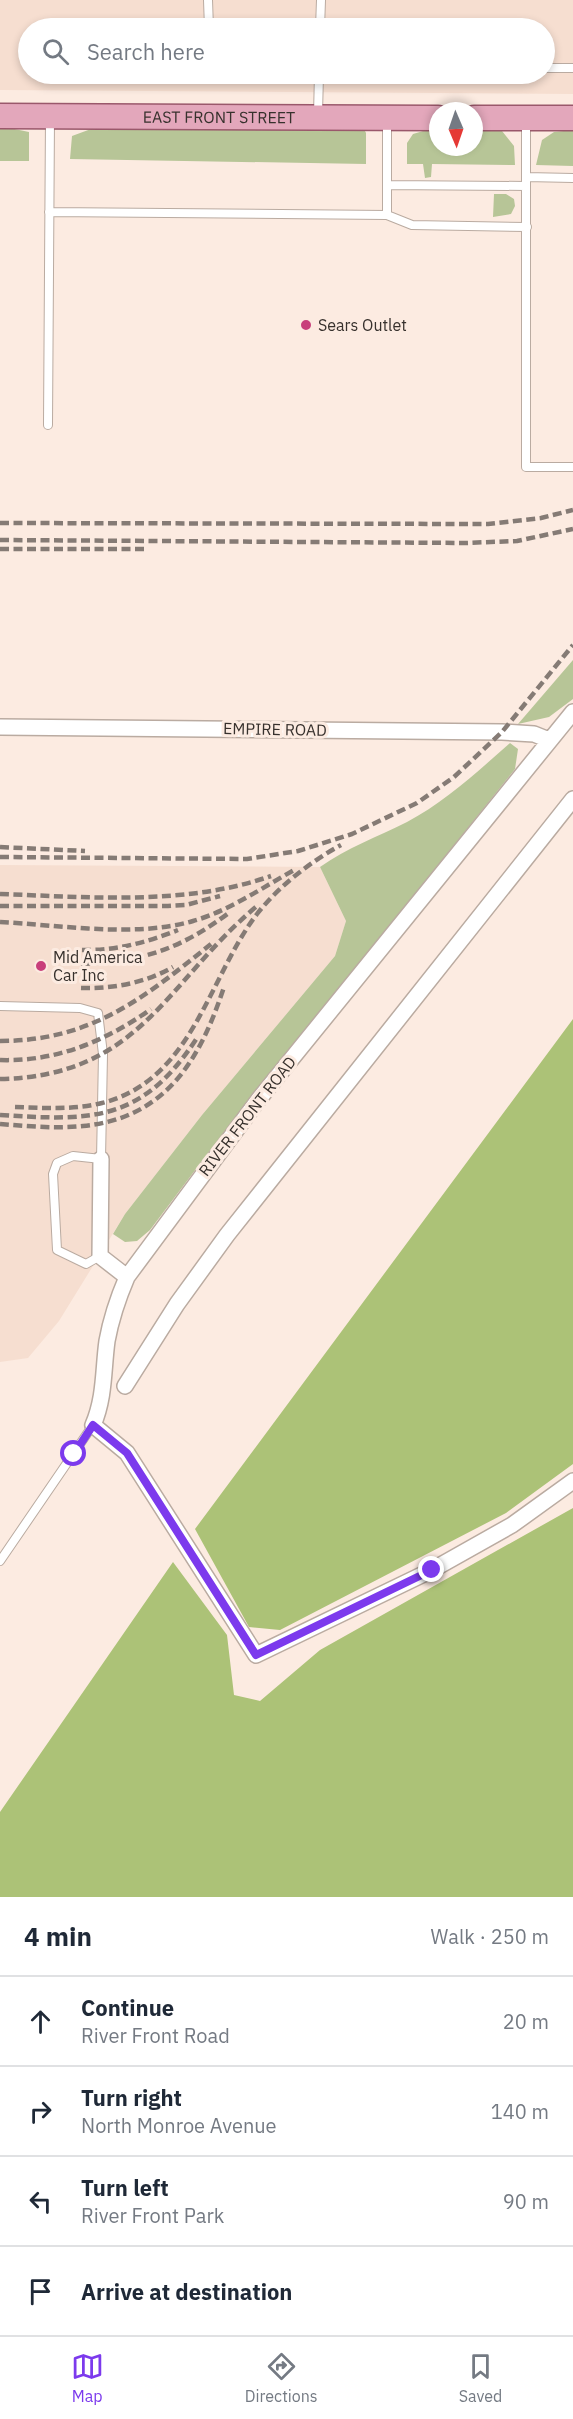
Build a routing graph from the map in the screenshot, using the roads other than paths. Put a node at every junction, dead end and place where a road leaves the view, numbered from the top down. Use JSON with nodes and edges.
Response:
{"nodes":[{"id":1,"x":208,"y":0,"type":"edge"},
{"id":2,"x":321,"y":0,"type":"edge"},
{"id":3,"x":209,"y":18,"type":"edge"},
{"id":4,"x":320,"y":18,"type":"edge"},
{"id":5,"x":555,"y":68,"type":"edge"},
{"id":6,"x":573,"y":68,"type":"edge"},
{"id":7,"x":319,"y":84,"type":"edge"},
{"id":8,"x":0,"y":116,"type":"edge"},
{"id":9,"x":50,"y":116,"type":"junction"},
{"id":10,"x":318,"y":117,"type":"junction"},
{"id":11,"x":387,"y":118,"type":"junction"},
{"id":12,"x":429,"y":118,"type":"edge"},
{"id":13,"x":483,"y":118,"type":"edge"},
{"id":14,"x":526,"y":118,"type":"junction"},
{"id":15,"x":573,"y":118,"type":"edge"},
{"id":16,"x":573,"y":178,"type":"edge"},
{"id":17,"x":526,"y":182,"type":"junction"},
{"id":18,"x":387,"y":184,"type":"junction"},
{"id":19,"x":49,"y":212,"type":"junction"},
{"id":20,"x":387,"y":215,"type":"junction"},
{"id":21,"x":527,"y":227,"type":"junction"},
{"id":22,"x":48,"y":425,"type":"dead end"},
{"id":23,"x":573,"y":467,"type":"edge"},
{"id":24,"x":573,"y":712,"type":"edge"},
{"id":25,"x":0,"y":727,"type":"edge"},
{"id":26,"x":549,"y":740,"type":"junction"},
{"id":27,"x":573,"y":799,"type":"edge"},
{"id":28,"x":0,"y":1006,"type":"edge"},
{"id":29,"x":101,"y":1160,"type":"junction"},
{"id":30,"x":100,"y":1256,"type":"junction"},
{"id":31,"x":127,"y":1277,"type":"junction"},
{"id":32,"x":124,"y":1386,"type":"dead end"},
{"id":33,"x":93,"y":1425,"type":"junction"},
{"id":34,"x":573,"y":1481,"type":"edge"},
{"id":35,"x":0,"y":1561,"type":"edge"}],
"edges":[{"from":1,"to":3,"type":"lane"},
{"from":2,"to":4,"type":"lane"},
{"from":5,"to":6,"type":"lane"},
{"from":7,"to":10,"type":"lane"},
{"from":8,"to":9,"type":"main road","name":"EAST FRONT STREET"},
{"from":9,"to":10,"type":"main road","name":"EAST FRONT STREET"},
{"from":9,"to":19,"type":"lane"},
{"from":10,"to":11,"type":"main road","name":"EAST FRONT STREET"},
{"from":11,"to":12,"type":"main road","name":"EAST FRONT STREET"},
{"from":11,"to":18,"type":"lane"},
{"from":13,"to":14,"type":"main road"},
{"from":14,"to":15,"type":"main road"},
{"from":14,"to":17,"type":"lane"},
{"from":16,"to":17,"type":"lane"},
{"from":17,"to":18,"type":"lane"},
{"from":17,"to":21,"type":"lane"},
{"from":18,"to":20,"type":"lane"},
{"from":19,"to":20,"type":"lane"},
{"from":19,"to":22,"type":"lane"},
{"from":20,"to":21,"type":"lane"},
{"from":21,"to":23,"type":"lane"},
{"from":24,"to":26,"type":"street","name":"RIVER FRONT ROAD"},
{"from":25,"to":26,"type":"street","name":"EMPIRE ROAD"},
{"from":26,"to":31,"type":"street","name":"RIVER FRONT ROAD"},
{"from":27,"to":32,"type":"street"},
{"from":28,"to":29,"type":"lane"},
{"from":29,"to":30,"type":"street"},
{"from":29,"to":30,"type":"lane"},
{"from":30,"to":31,"type":"street"},
{"from":31,"to":33,"type":"street","name":"RIVER FRONT ROAD"},
{"from":33,"to":34,"type":"street"},
{"from":33,"to":35,"type":"lane","name":"RIVER FRONT ROAD"}]}
